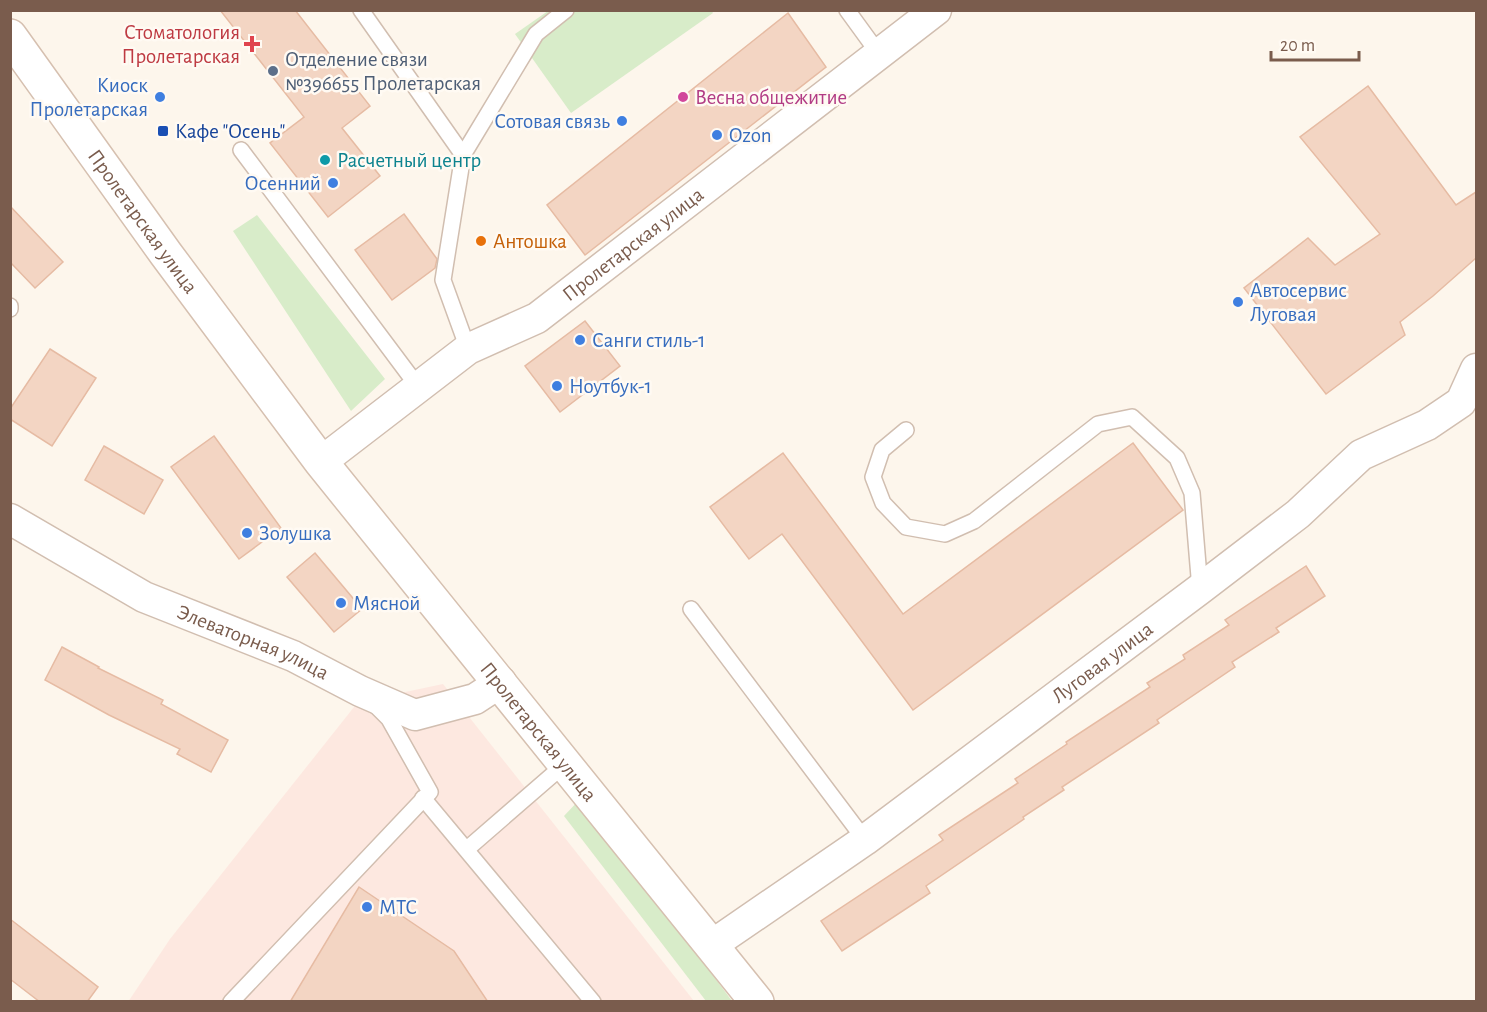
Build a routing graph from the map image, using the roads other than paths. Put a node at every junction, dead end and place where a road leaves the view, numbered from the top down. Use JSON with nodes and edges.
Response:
{"nodes":[{"id":1,"x":361,"y":10,"type":"edge"},
{"id":2,"x":566,"y":10,"type":"edge"},
{"id":3,"x":848,"y":10,"type":"edge"},
{"id":4,"x":936,"y":10,"type":"edge"},
{"id":5,"x":10,"y":36,"type":"edge"},
{"id":6,"x":879,"y":54,"type":"junction"},
{"id":7,"x":241,"y":150,"type":"dead end"},
{"id":8,"x":463,"y":155,"type":"junction"},
{"id":9,"x":468,"y":349,"type":"junction"},
{"id":10,"x":1476,"y":369,"type":"edge"},
{"id":11,"x":419,"y":388,"type":"junction"},
{"id":12,"x":906,"y":430,"type":"dead end"},
{"id":13,"x":321,"y":462,"type":"junction"},
{"id":14,"x":10,"y":519,"type":"edge"},
{"id":15,"x":1200,"y":589,"type":"junction"},
{"id":16,"x":691,"y":609,"type":"dead end"},
{"id":17,"x":501,"y":682,"type":"junction"},
{"id":18,"x":360,"y":691,"type":"junction"},
{"id":19,"x":565,"y":764,"type":"junction"},
{"id":20,"x":423,"y":798,"type":"junction"},
{"id":21,"x":865,"y":840,"type":"junction"},
{"id":22,"x":467,"y":849,"type":"junction"},
{"id":23,"x":712,"y":945,"type":"junction"},
{"id":24,"x":231,"y":1002,"type":"edge"},
{"id":25,"x":593,"y":1002,"type":"edge"},
{"id":26,"x":757,"y":1002,"type":"edge"}],
"edges":[{"from":1,"to":8,"type":"lane"},
{"from":2,"to":8,"type":"lane"},
{"from":3,"to":6,"type":"lane"},
{"from":4,"to":6,"type":"street","name":"Пролетарская улица"},
{"from":5,"to":13,"type":"main road","name":"Пролетарская улица"},
{"from":6,"to":9,"type":"street","name":"Пролетарская улица"},
{"from":7,"to":11,"type":"lane"},
{"from":8,"to":9,"type":"lane"},
{"from":9,"to":11,"type":"street","name":"Пролетарская улица"},
{"from":10,"to":15,"type":"street","name":"Луговая улица"},
{"from":11,"to":13,"type":"street","name":"Пролетарская улица"},
{"from":12,"to":15,"type":"lane"},
{"from":13,"to":17,"type":"main road","name":"Пролетарская улица"},
{"from":14,"to":18,"type":"street","name":"Элеваторная улица"},
{"from":15,"to":21,"type":"street","name":"Луговая улица"},
{"from":16,"to":21,"type":"lane"},
{"from":17,"to":18,"type":"street","name":"Элеваторная улица"},
{"from":17,"to":19,"type":"main road","name":"Пролетарская улица"},
{"from":18,"to":20,"type":"lane"},
{"from":19,"to":22,"type":"lane"},
{"from":19,"to":23,"type":"main road","name":"Пролетарская улица"},
{"from":20,"to":22,"type":"lane"},
{"from":20,"to":24,"type":"lane"},
{"from":21,"to":23,"type":"street","name":"Луговая улица"},
{"from":22,"to":25,"type":"lane"},
{"from":23,"to":26,"type":"main road","name":"Пролетарская улица"}]}
